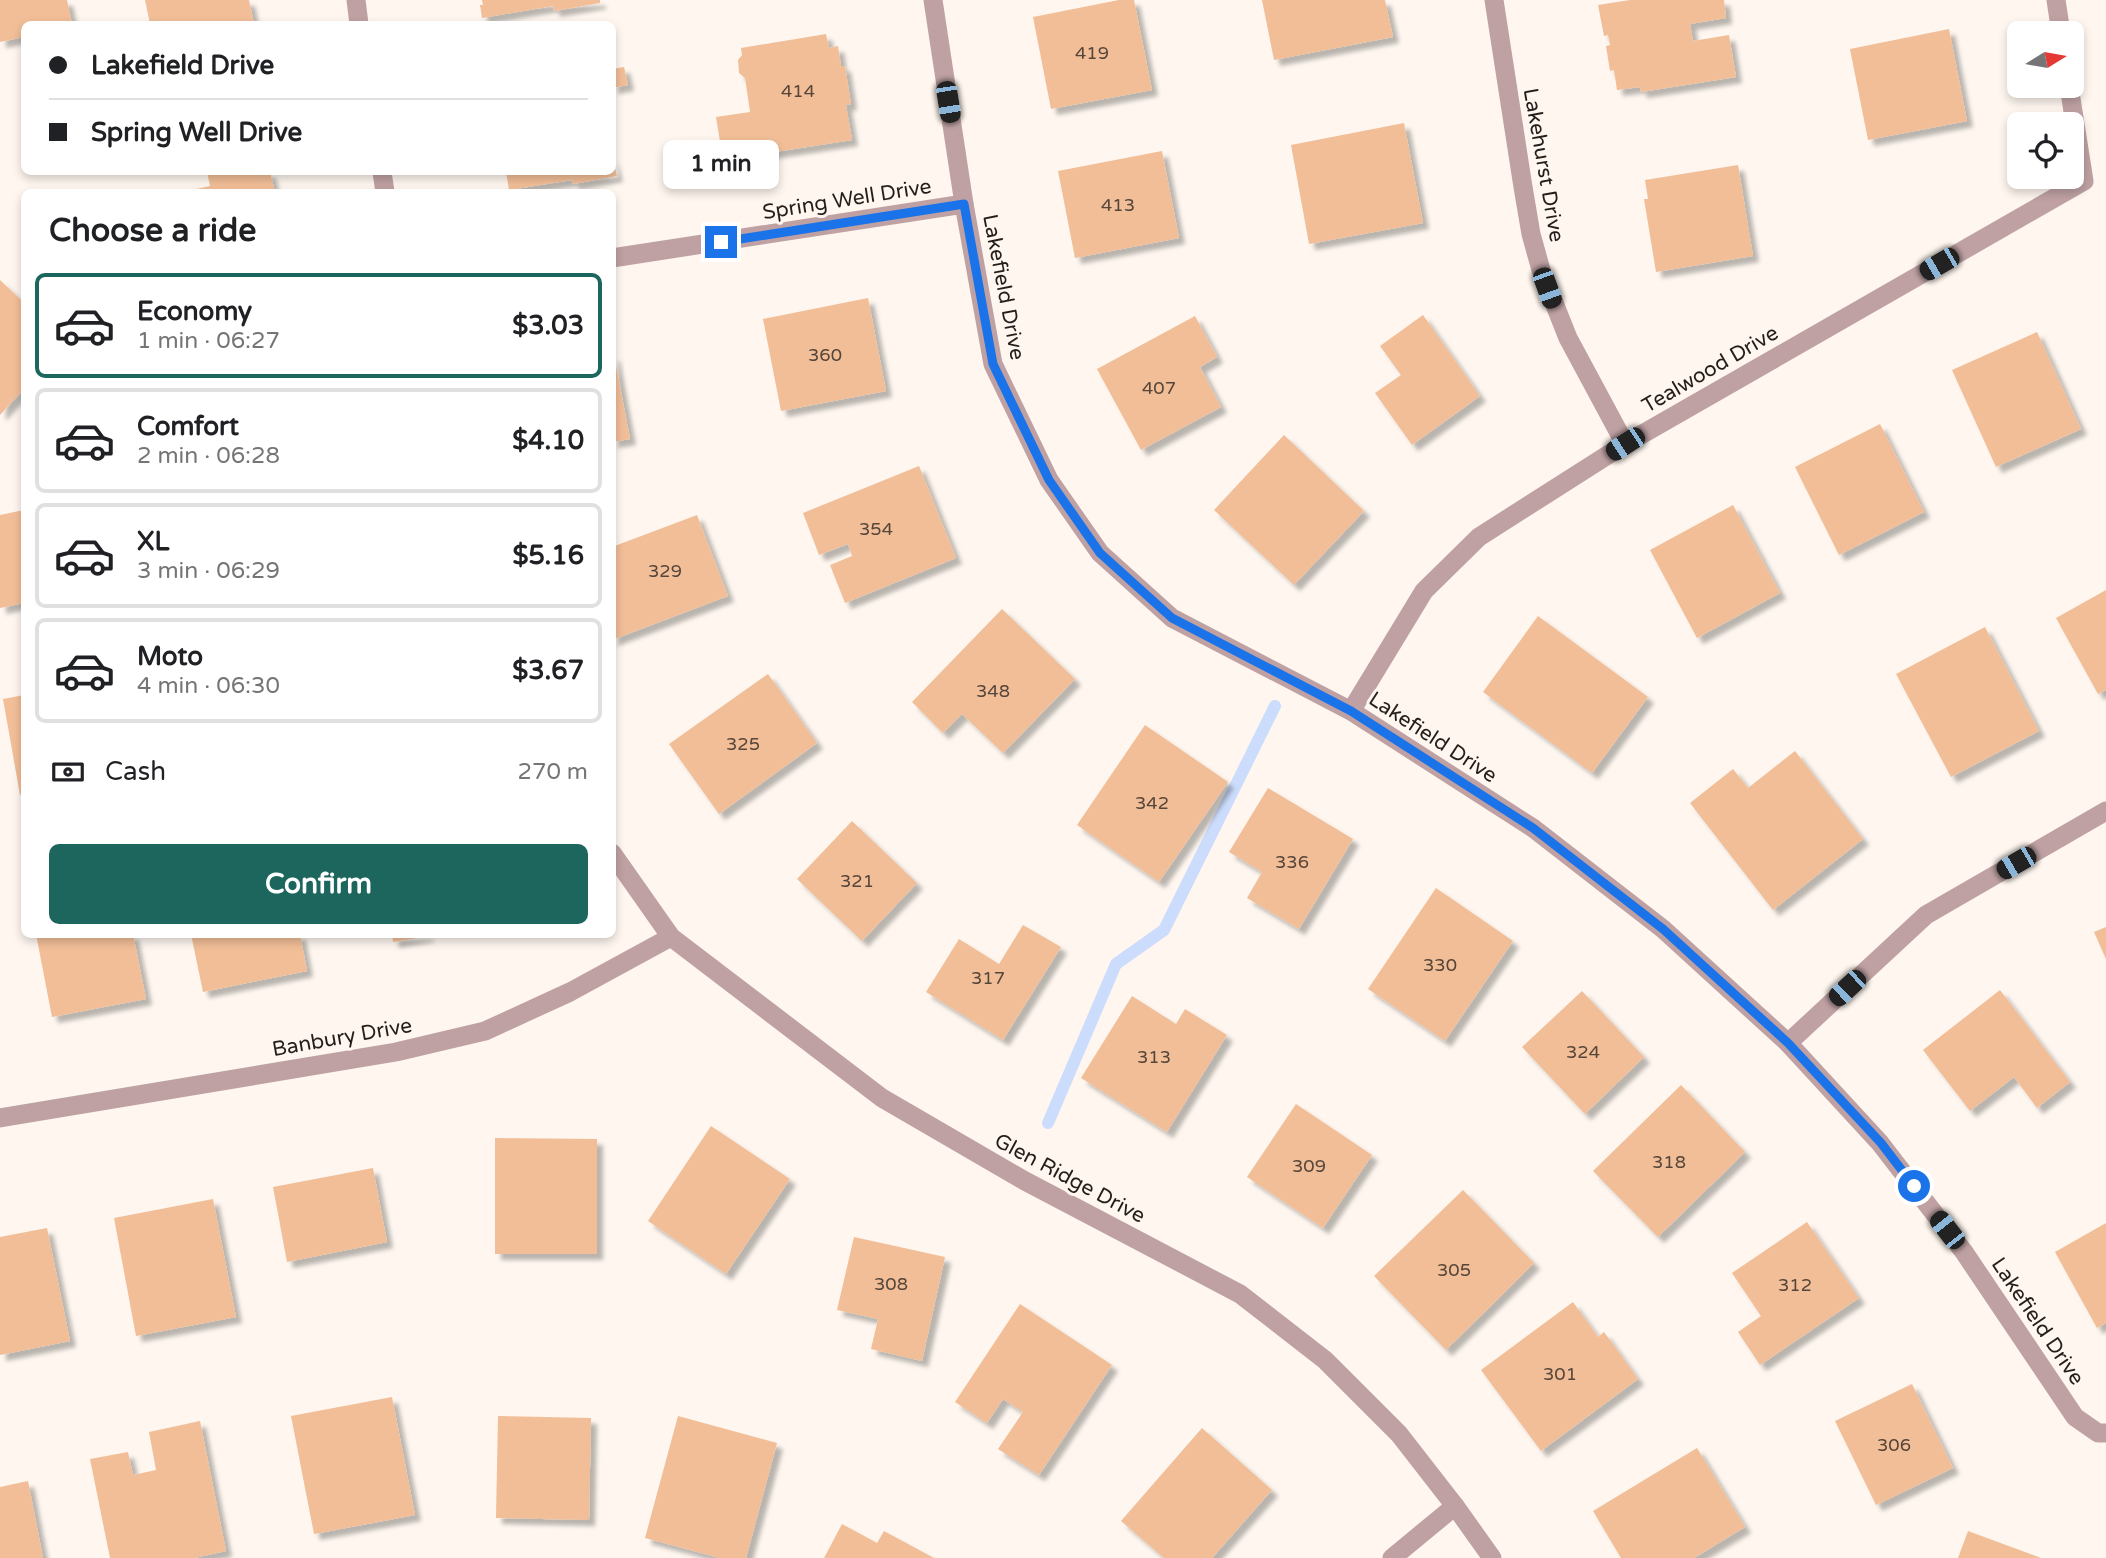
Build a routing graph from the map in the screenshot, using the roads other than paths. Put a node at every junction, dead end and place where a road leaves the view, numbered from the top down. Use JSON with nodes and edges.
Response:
{"nodes":[{"id":1,"x":356,"y":0,"type":"edge"},
{"id":2,"x":933,"y":0,"type":"edge"},
{"id":3,"x":1494,"y":0,"type":"edge"},
{"id":4,"x":2056,"y":0,"type":"edge"},
{"id":5,"x":359,"y":21,"type":"edge"},
{"id":6,"x":2059,"y":21,"type":"edge"},
{"id":7,"x":2071,"y":98,"type":"edge"},
{"id":8,"x":964,"y":204,"type":"junction"},
{"id":9,"x":616,"y":257,"type":"edge"},
{"id":10,"x":1625,"y":444,"type":"junction"},
{"id":11,"x":1351,"y":711,"type":"junction"},
{"id":12,"x":2106,"y":811,"type":"edge"},
{"id":13,"x":616,"y":859,"type":"edge"},
{"id":14,"x":671,"y":937,"type":"junction"},
{"id":15,"x":1788,"y":1043,"type":"junction"},
{"id":16,"x":0,"y":1118,"type":"edge"},
{"id":17,"x":2102,"y":1433,"type":"edge"},
{"id":18,"x":1455,"y":1506,"type":"junction"},
{"id":19,"x":1392,"y":1558,"type":"edge"},
{"id":20,"x":1492,"y":1558,"type":"edge"}],
"edges":[{"from":1,"to":5,"type":"street"},
{"from":2,"to":8,"type":"street","name":"Lakefield Drive"},
{"from":3,"to":10,"type":"street","name":"Lakehurst Drive"},
{"from":4,"to":6,"type":"street"},
{"from":7,"to":10,"type":"street","name":"Tealwood Drive"},
{"from":8,"to":9,"type":"street","name":"Spring Well Drive"},
{"from":8,"to":11,"type":"street","name":"Lakefield Drive"},
{"from":10,"to":11,"type":"street","name":"Tealwood Drive"},
{"from":11,"to":15,"type":"street","name":"Lakefield Drive"},
{"from":12,"to":15,"type":"street"},
{"from":13,"to":14,"type":"street","name":"Glen Ridge Drive"},
{"from":14,"to":16,"type":"street","name":"Banbury Drive"},
{"from":14,"to":18,"type":"street","name":"Glen Ridge Drive"},
{"from":15,"to":17,"type":"street","name":"Lakefield Drive"},
{"from":18,"to":19,"type":"street"},
{"from":18,"to":20,"type":"street","name":"Glen Ridge Drive"}]}
